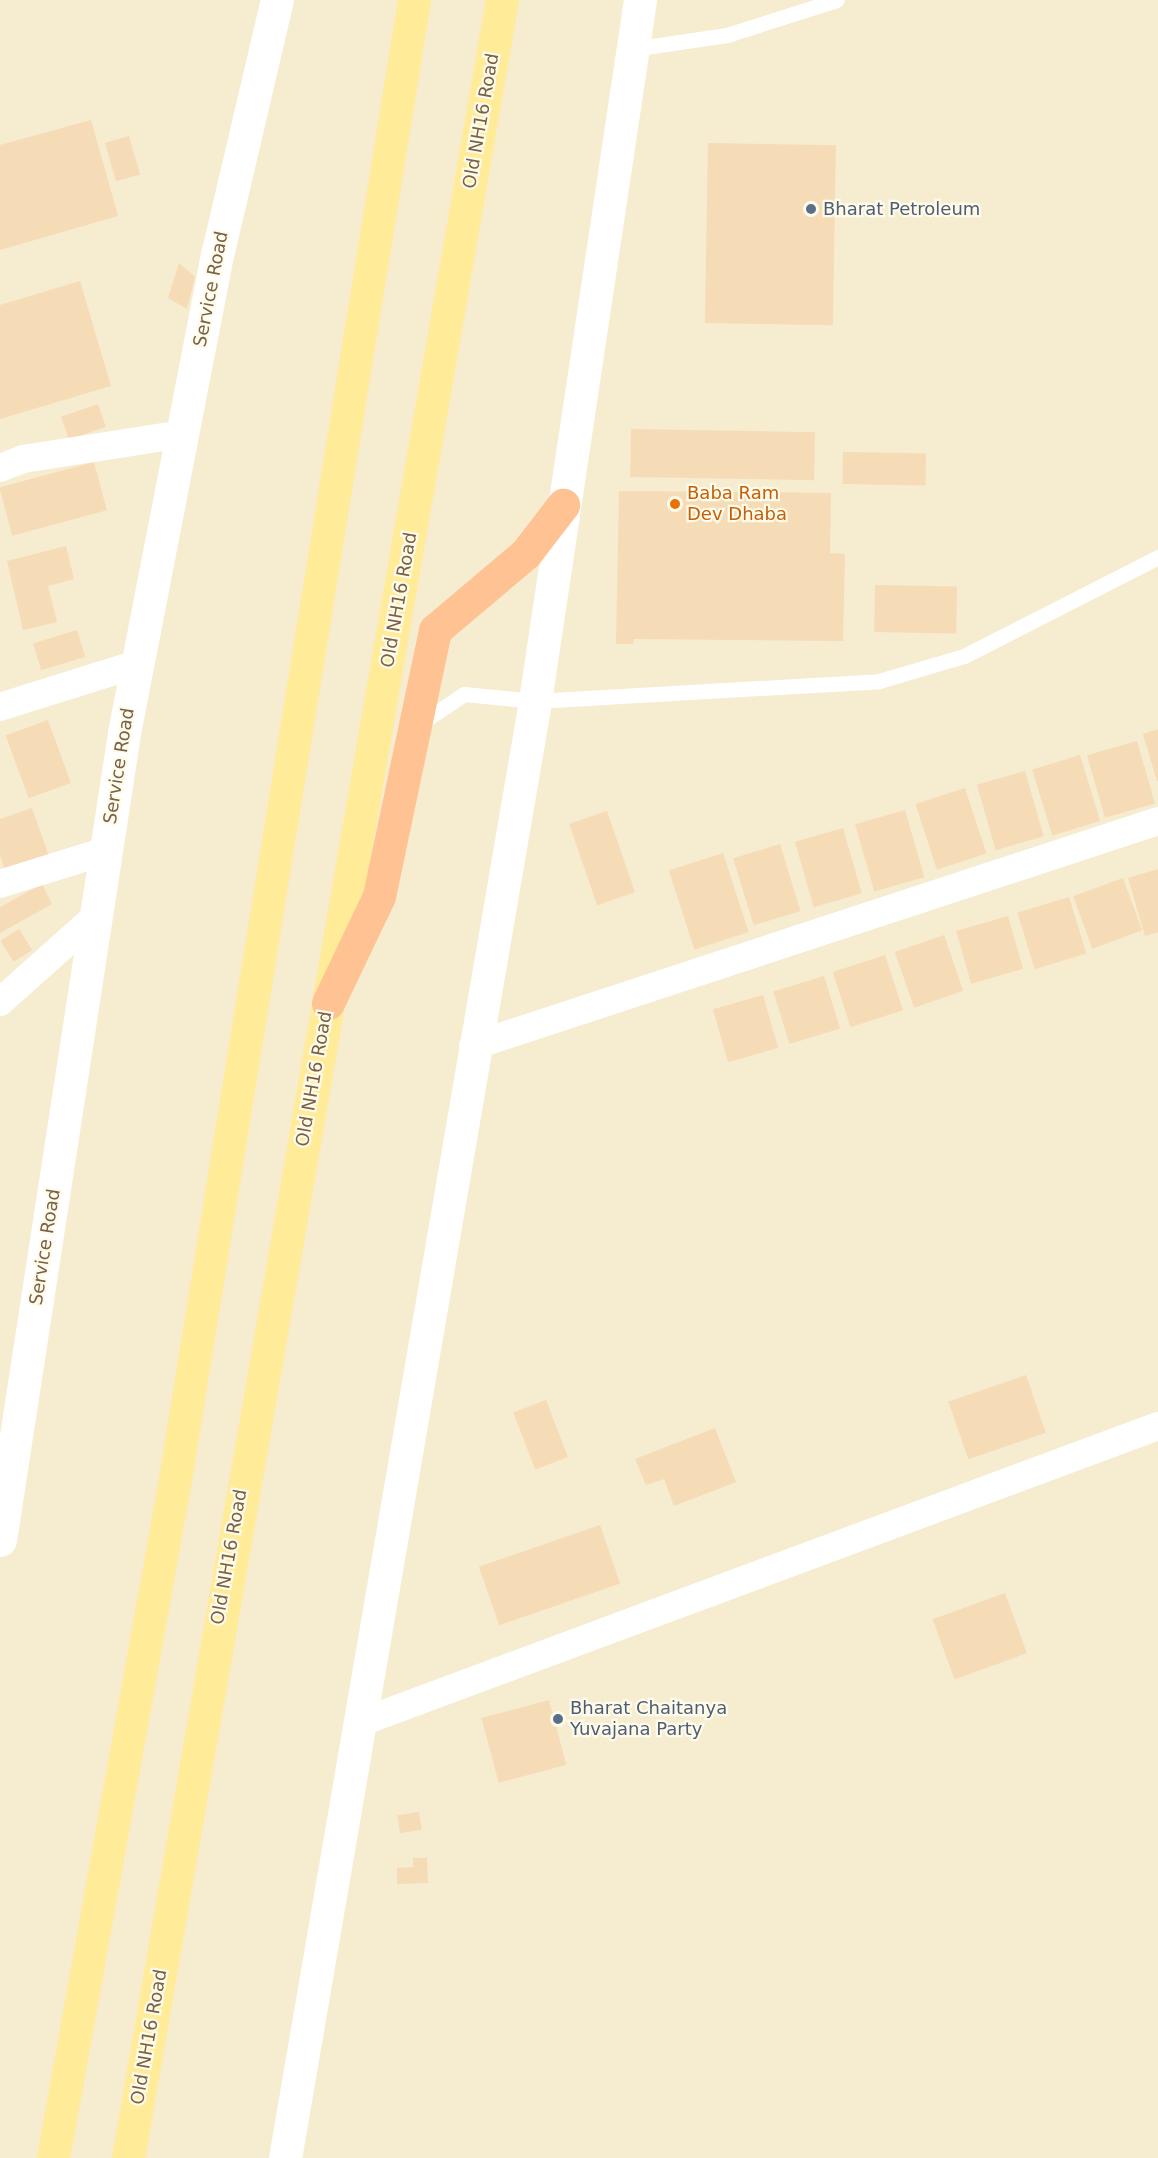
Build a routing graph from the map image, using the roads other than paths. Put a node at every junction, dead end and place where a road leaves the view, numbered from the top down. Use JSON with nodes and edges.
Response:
{"nodes":[{"id":1,"x":277,"y":0,"type":"edge"},
{"id":2,"x":414,"y":0,"type":"edge"},
{"id":3,"x":502,"y":0,"type":"edge"},
{"id":4,"x":640,"y":0,"type":"edge"},
{"id":5,"x":837,"y":0,"type":"edge"},
{"id":6,"x":632,"y":49,"type":"junction"},
{"id":7,"x":183,"y":434,"type":"junction"},
{"id":8,"x":0,"y":468,"type":"edge"},
{"id":9,"x":563,"y":505,"type":"junction"},
{"id":10,"x":1158,"y":557,"type":"edge"},
{"id":11,"x":137,"y":664,"type":"junction"},
{"id":12,"x":535,"y":701,"type":"junction"},
{"id":13,"x":0,"y":707,"type":"edge"},
{"id":14,"x":413,"y":729,"type":"junction"},
{"id":15,"x":1158,"y":821,"type":"edge"},
{"id":16,"x":106,"y":851,"type":"junction"},
{"id":17,"x":0,"y":884,"type":"edge"},
{"id":18,"x":96,"y":917,"type":"junction"},
{"id":19,"x":0,"y":1002,"type":"edge"},
{"id":20,"x":327,"y":1003,"type":"junction"},
{"id":21,"x":473,"y":1046,"type":"junction"},
{"id":22,"x":1158,"y":1426,"type":"edge"},
{"id":23,"x":0,"y":1540,"type":"edge"},
{"id":24,"x":359,"y":1723,"type":"junction"},
{"id":25,"x":53,"y":2158,"type":"edge"},
{"id":26,"x":128,"y":2158,"type":"edge"},
{"id":27,"x":285,"y":2158,"type":"edge"}],
"edges":[{"from":1,"to":7,"type":"street","name":"Service Road"},
{"from":2,"to":25,"type":"main road"},
{"from":3,"to":20,"type":"main road","name":"Old NH16 Road"},
{"from":4,"to":6,"type":"street"},
{"from":5,"to":6,"type":"lane"},
{"from":6,"to":9,"type":"street"},
{"from":7,"to":8,"type":"street"},
{"from":7,"to":11,"type":"street","name":"Service Road"},
{"from":9,"to":12,"type":"street"},
{"from":9,"to":14,"type":"highway"},
{"from":10,"to":12,"type":"lane"},
{"from":11,"to":13,"type":"street"},
{"from":11,"to":16,"type":"street","name":"Service Road"},
{"from":12,"to":14,"type":"lane"},
{"from":12,"to":21,"type":"street"},
{"from":14,"to":20,"type":"highway"},
{"from":15,"to":21,"type":"street"},
{"from":16,"to":17,"type":"street"},
{"from":16,"to":18,"type":"street","name":"Service Road"},
{"from":18,"to":19,"type":"street"},
{"from":18,"to":23,"type":"street","name":"Service Road"},
{"from":20,"to":26,"type":"main road","name":"Old NH16 Road"},
{"from":21,"to":24,"type":"street"},
{"from":22,"to":24,"type":"street"},
{"from":24,"to":27,"type":"street"}]}
